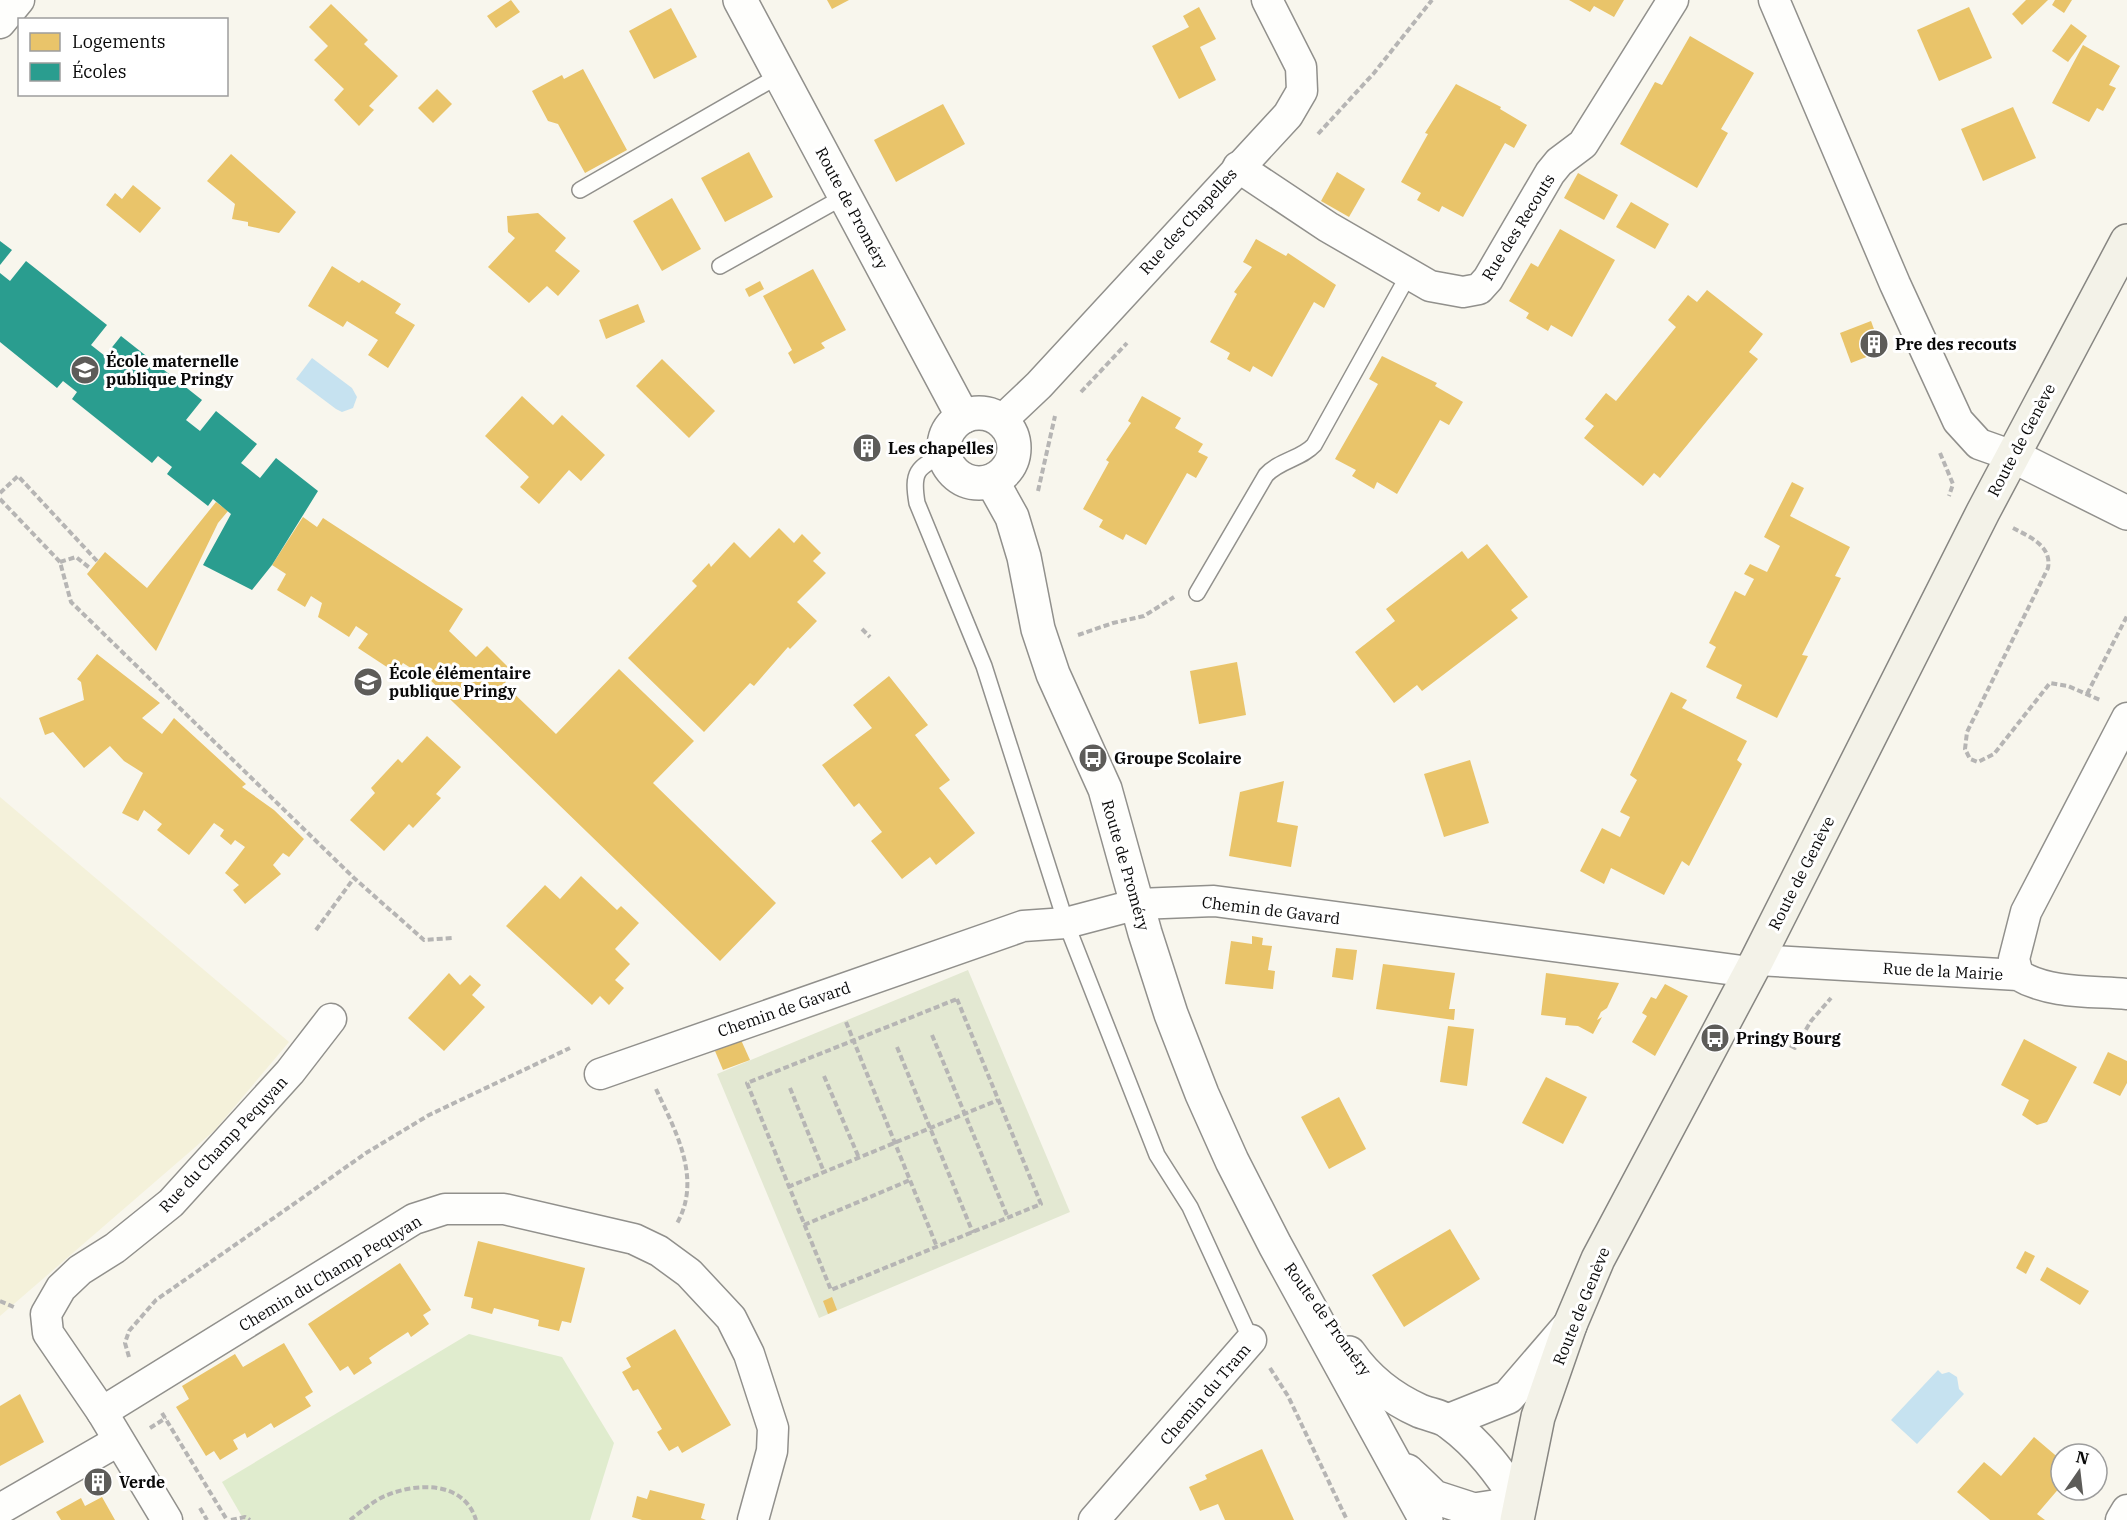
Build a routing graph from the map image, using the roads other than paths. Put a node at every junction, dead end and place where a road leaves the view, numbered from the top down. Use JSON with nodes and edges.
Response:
{"nodes":[{"id":1,"x":19,"y":0,"type":"edge"},
{"id":2,"x":740,"y":0,"type":"edge"},
{"id":3,"x":1267,"y":0,"type":"edge"},
{"id":4,"x":1673,"y":0,"type":"edge"},
{"id":5,"x":1774,"y":0,"type":"edge"},
{"id":6,"x":0,"y":22,"type":"edge"},
{"id":7,"x":780,"y":75,"type":"junction"},
{"id":8,"x":1238,"y":167,"type":"junction"},
{"id":9,"x":580,"y":190,"type":"dead end"},
{"id":10,"x":845,"y":196,"type":"junction"},
{"id":11,"x":2127,"y":241,"type":"edge"},
{"id":12,"x":720,"y":266,"type":"dead end"},
{"id":13,"x":1409,"y":274,"type":"junction"},
{"id":14,"x":963,"y":417,"type":"junction"},
{"id":15,"x":1001,"y":421,"type":"junction"},
{"id":16,"x":944,"y":455,"type":"junction"},
{"id":17,"x":2013,"y":456,"type":"junction"},
{"id":18,"x":992,"y":481,"type":"junction"},
{"id":19,"x":2127,"y":513,"type":"edge"},
{"id":20,"x":1197,"y":593,"type":"road end"},
{"id":21,"x":2117,"y":710,"type":"edge"},
{"id":22,"x":1138,"y":904,"type":"junction"},
{"id":23,"x":1066,"y":923,"type":"junction"},
{"id":24,"x":1753,"y":966,"type":"junction"},
{"id":25,"x":2018,"y":975,"type":"junction"},
{"id":26,"x":2127,"y":994,"type":"edge"},
{"id":27,"x":331,"y":1019,"type":"dead end"},
{"id":28,"x":600,"y":1074,"type":"dead end"},
{"id":29,"x":1275,"y":1245,"type":"junction"},
{"id":30,"x":1570,"y":1325,"type":"junction"},
{"id":31,"x":1251,"y":1340,"type":"joint"},
{"id":32,"x":102,"y":1412,"type":"junction"},
{"id":33,"x":1449,"y":1421,"type":"junction"},
{"id":34,"x":118,"y":1441,"type":"junction"},
{"id":35,"x":1391,"y":1457,"type":"junction"},
{"id":36,"x":0,"y":1509,"type":"edge"},
{"id":37,"x":2127,"y":1510,"type":"edge"},
{"id":38,"x":1519,"y":1511,"type":"edge"},
{"id":39,"x":167,"y":1520,"type":"edge"},
{"id":40,"x":753,"y":1520,"type":"edge"},
{"id":41,"x":1094,"y":1520,"type":"edge"},
{"id":42,"x":1426,"y":1520,"type":"edge"},
{"id":43,"x":2121,"y":1520,"type":"edge"}],
"edges":[{"from":1,"to":6,"type":"street"},
{"from":2,"to":7,"type":"street","name":"Route de Proméry"},
{"from":3,"to":8,"type":"street","name":"Rue des Chapelles"},
{"from":4,"to":13,"type":"street","name":"Rue des Recouts"},
{"from":5,"to":17,"type":"street"},
{"from":7,"to":9,"type":"lane"},
{"from":7,"to":10,"type":"street","name":"Route de Proméry"},
{"from":8,"to":13,"type":"street","name":"Rue des Recouts"},
{"from":8,"to":15,"type":"street","name":"Rue des Chapelles"},
{"from":10,"to":12,"type":"lane"},
{"from":10,"to":14,"type":"street","name":"Route de Proméry"},
{"from":11,"to":17,"type":"main road","name":"Route de Genève"},
{"from":13,"to":20,"type":"lane"},
{"from":14,"to":15,"type":"street"},
{"from":14,"to":16,"type":"street"},
{"from":15,"to":18,"type":"street"},
{"from":16,"to":18,"type":"street"},
{"from":16,"to":23,"type":"lane"},
{"from":17,"to":19,"type":"street"},
{"from":17,"to":24,"type":"main road","name":"Route de Genève"},
{"from":18,"to":22,"type":"street","name":"Route de Proméry"},
{"from":21,"to":25,"type":"street"},
{"from":22,"to":23,"type":"street","name":"Chemin de Gavard"},
{"from":22,"to":24,"type":"street","name":"Chemin de Gavard"},
{"from":22,"to":29,"type":"street","name":"Route de Proméry"},
{"from":23,"to":28,"type":"street","name":"Chemin de Gavard"},
{"from":23,"to":31,"type":"lane"},
{"from":24,"to":25,"type":"street","name":"Rue de la Mairie"},
{"from":24,"to":30,"type":"main road","name":"Route de Genève"},
{"from":25,"to":26,"type":"street","name":"Rue de la Mairie"},
{"from":27,"to":32,"type":"street","name":"Rue du Champ Pequyan"},
{"from":29,"to":33,"type":"street","name":"Route de Proméry"},
{"from":29,"to":35,"type":"street","name":"Route de Proméry"},
{"from":30,"to":33,"type":"street"},
{"from":30,"to":38,"type":"main road","name":"Route de Genève"},
{"from":31,"to":41,"type":"street","name":"Chemin du Tram"},
{"from":32,"to":34,"type":"street","name":"Rue du Champ Pequyan"},
{"from":32,"to":40,"type":"street","name":"Chemin du Champ Pequyan"},
{"from":33,"to":38,"type":"street","name":"Route de Proméry"},
{"from":34,"to":36,"type":"street"},
{"from":34,"to":39,"type":"street","name":"Rue du Champ Pequyan"},
{"from":35,"to":38,"type":"street","name":"Route de Proméry"},
{"from":35,"to":42,"type":"street","name":"Route de Proméry"},
{"from":37,"to":43,"type":"street"}]}
